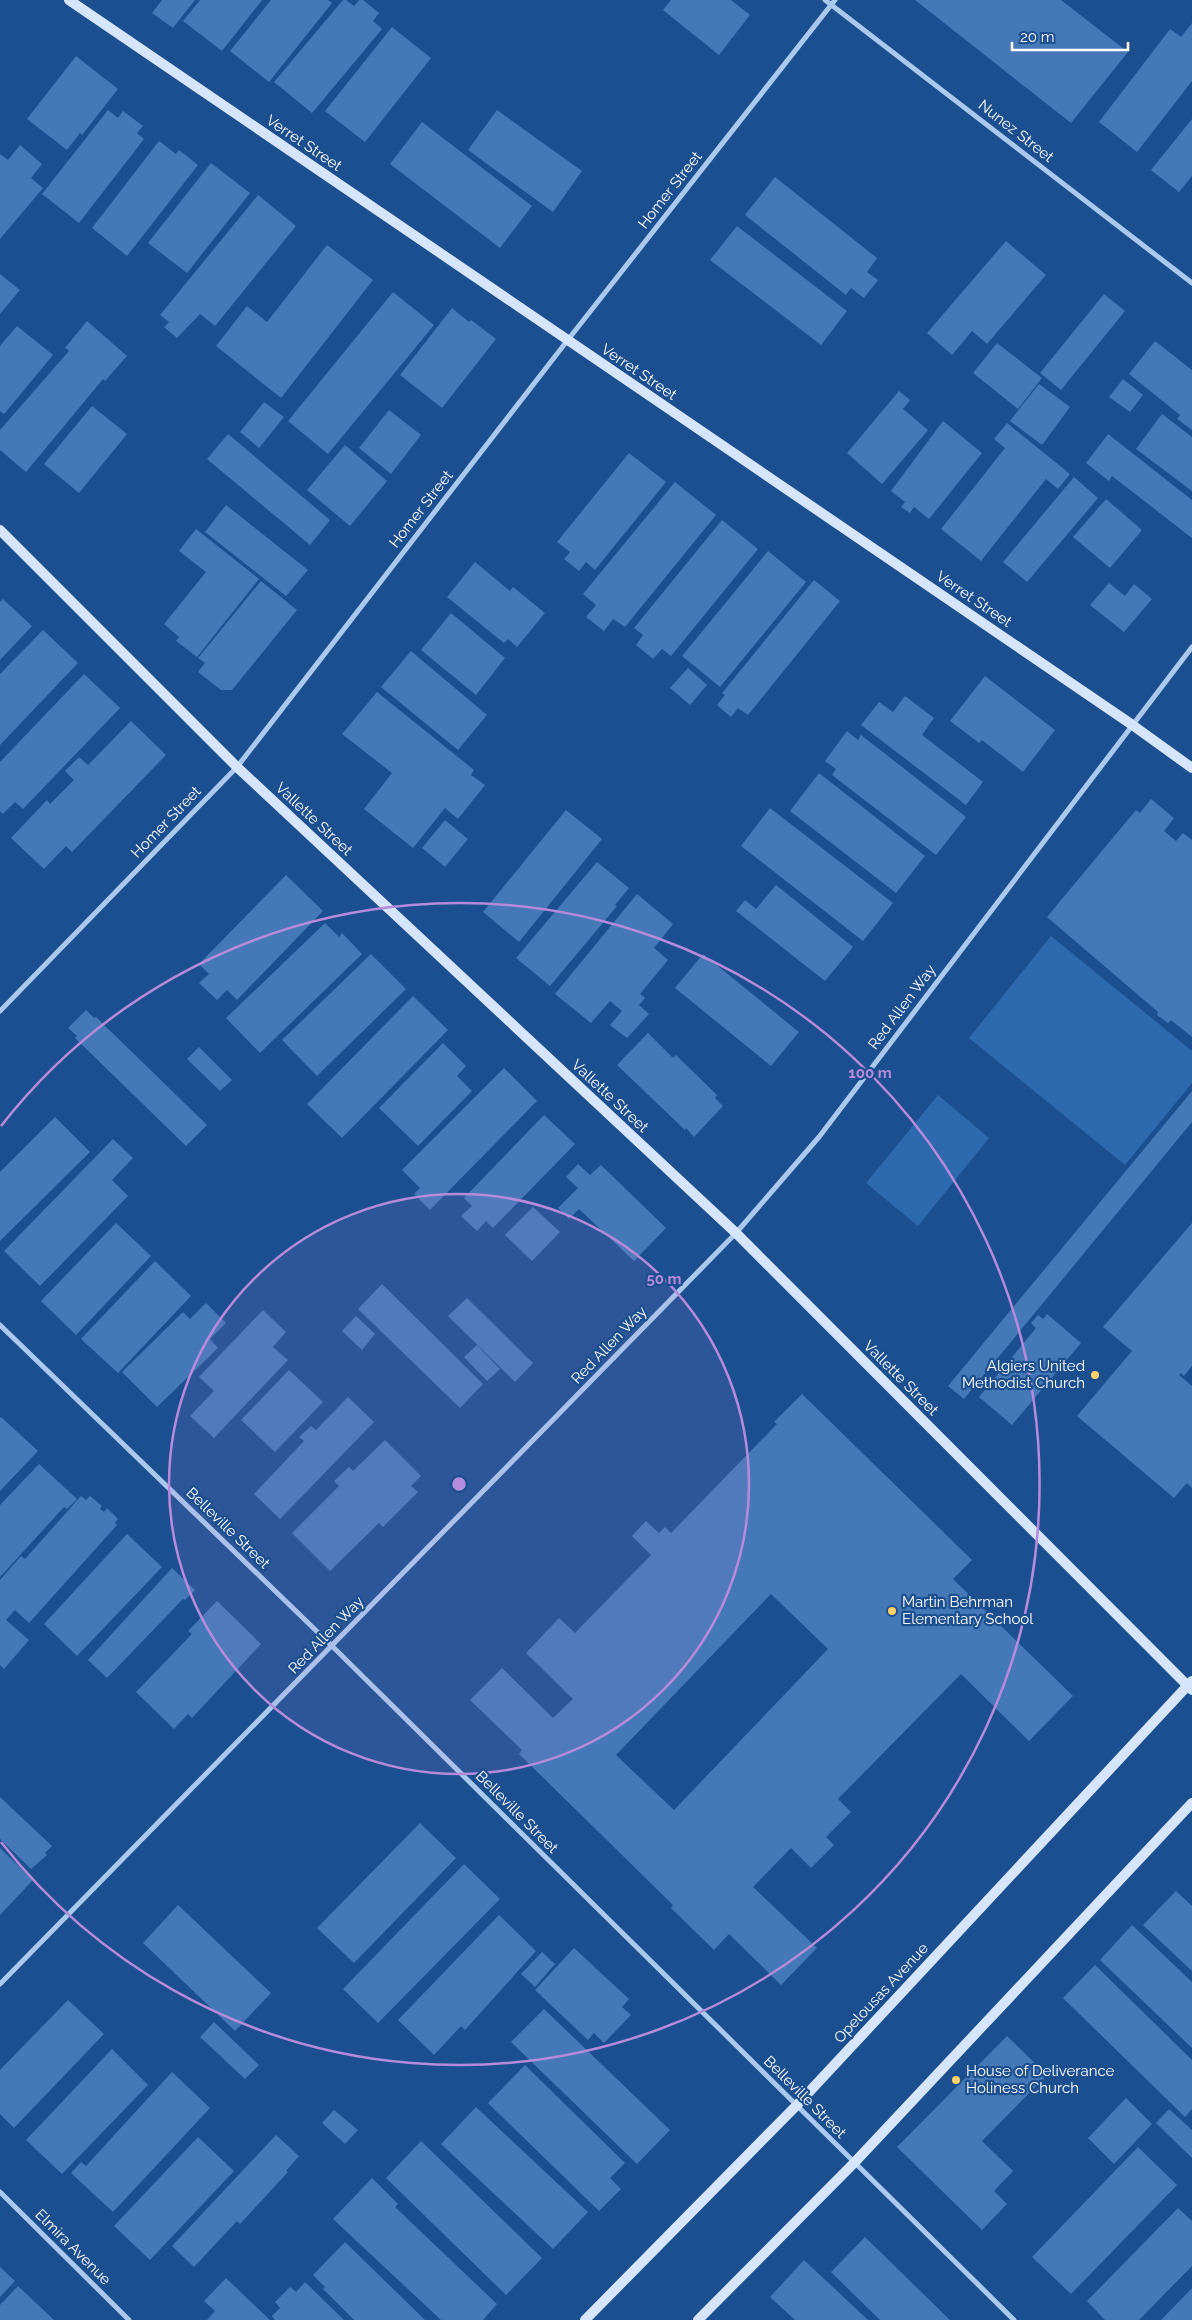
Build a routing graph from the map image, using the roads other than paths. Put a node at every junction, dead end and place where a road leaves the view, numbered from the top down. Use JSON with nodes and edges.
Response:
{"nodes":[{"id":1,"x":69,"y":0,"type":"edge"},
{"id":2,"x":825,"y":0,"type":"edge"},
{"id":3,"x":833,"y":2,"type":"edge"},
{"id":4,"x":1192,"y":283,"type":"edge"},
{"id":5,"x":567,"y":341,"type":"junction"},
{"id":6,"x":0,"y":530,"type":"edge"},
{"id":7,"x":1192,"y":646,"type":"edge"},
{"id":8,"x":1131,"y":724,"type":"junction"},
{"id":9,"x":237,"y":767,"type":"junction"},
{"id":10,"x":1192,"y":768,"type":"edge"},
{"id":11,"x":0,"y":1011,"type":"edge"},
{"id":12,"x":736,"y":1234,"type":"junction"},
{"id":13,"x":0,"y":1325,"type":"edge"},
{"id":14,"x":332,"y":1646,"type":"junction"},
{"id":15,"x":1191,"y":1686,"type":"edge"},
{"id":16,"x":1192,"y":1803,"type":"edge"},
{"id":17,"x":0,"y":1984,"type":"edge"},
{"id":18,"x":796,"y":2106,"type":"junction"},
{"id":19,"x":854,"y":2163,"type":"junction"},
{"id":20,"x":0,"y":2192,"type":"edge"},
{"id":21,"x":129,"y":2320,"type":"edge"},
{"id":22,"x":585,"y":2320,"type":"edge"},
{"id":23,"x":698,"y":2320,"type":"edge"},
{"id":24,"x":1014,"y":2320,"type":"edge"}],
"edges":[{"from":1,"to":5,"type":"street","name":"Verret Street"},
{"from":2,"to":3,"type":"street","name":"Nunez Street"},
{"from":3,"to":4,"type":"street","name":"Nunez Street"},
{"from":3,"to":5,"type":"street","name":"Homer Street"},
{"from":5,"to":8,"type":"street","name":"Verret Street"},
{"from":5,"to":9,"type":"street","name":"Homer Street"},
{"from":6,"to":9,"type":"street","name":"Vallette Street"},
{"from":7,"to":8,"type":"street","name":"Red Allen Way"},
{"from":8,"to":10,"type":"street","name":"Verret Street"},
{"from":8,"to":12,"type":"street","name":"Red Allen Way"},
{"from":9,"to":11,"type":"street","name":"Homer Street"},
{"from":9,"to":12,"type":"street","name":"Vallette Street"},
{"from":12,"to":14,"type":"street","name":"Red Allen Way"},
{"from":12,"to":15,"type":"street","name":"Vallette Street"},
{"from":13,"to":14,"type":"street","name":"Belleville Street"},
{"from":14,"to":17,"type":"street","name":"Red Allen Way"},
{"from":14,"to":18,"type":"street","name":"Belleville Street"},
{"from":15,"to":18,"type":"street","name":"Opelousas Avenue"},
{"from":16,"to":19,"type":"street"},
{"from":18,"to":19,"type":"street","name":"Belleville Street"},
{"from":18,"to":22,"type":"street","name":"Opelousas Avenue"},
{"from":19,"to":23,"type":"street"},
{"from":19,"to":24,"type":"street","name":"Belleville Street"},
{"from":20,"to":21,"type":"street","name":"Elmira Avenue"}]}
